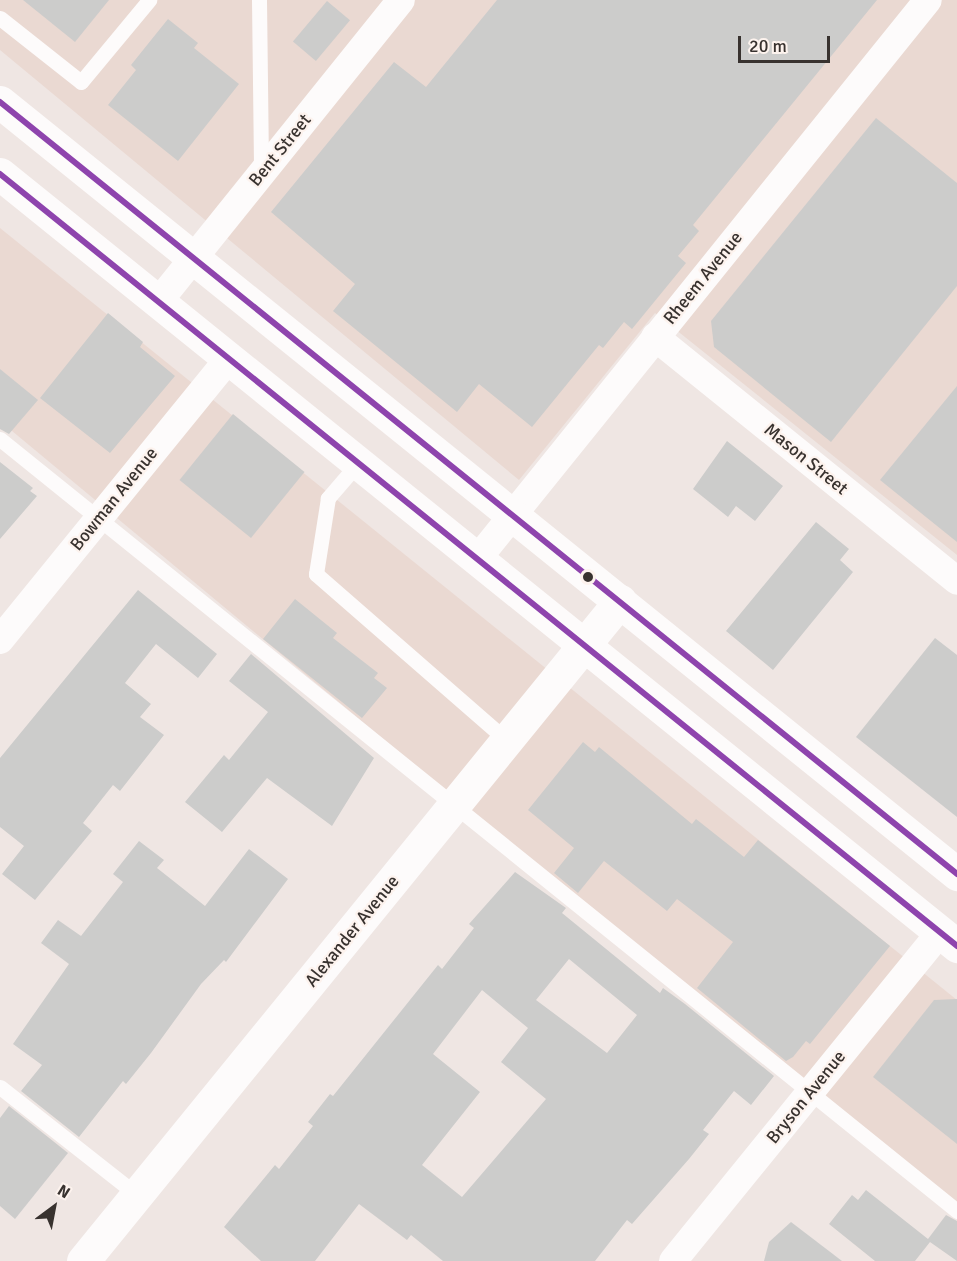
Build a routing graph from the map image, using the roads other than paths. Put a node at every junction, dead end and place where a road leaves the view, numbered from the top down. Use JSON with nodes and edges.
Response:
{"nodes":[{"id":1,"x":149,"y":0,"type":"edge"},
{"id":2,"x":259,"y":0,"type":"edge"},
{"id":3,"x":401,"y":0,"type":"edge"},
{"id":4,"x":928,"y":0,"type":"edge"},
{"id":5,"x":0,"y":18,"type":"edge"},
{"id":6,"x":0,"y":102,"type":"edge"},
{"id":7,"x":261,"y":173,"type":"junction"},
{"id":8,"x":0,"y":174,"type":"edge"},
{"id":9,"x":193,"y":258,"type":"junction"},
{"id":10,"x":159,"y":301,"type":"junction"},
{"id":11,"x":655,"y":337,"type":"junction"},
{"id":12,"x":228,"y":358,"type":"junction"},
{"id":13,"x":0,"y":439,"type":"edge"},
{"id":14,"x":359,"y":462,"type":"junction"},
{"id":15,"x":513,"y":514,"type":"junction"},
{"id":16,"x":98,"y":518,"type":"junction"},
{"id":17,"x":479,"y":557,"type":"junction"},
{"id":18,"x":957,"y":581,"type":"edge"},
{"id":19,"x":620,"y":601,"type":"junction"},
{"id":20,"x":0,"y":640,"type":"edge"},
{"id":21,"x":584,"y":645,"type":"junction"},
{"id":22,"x":506,"y":740,"type":"junction"},
{"id":23,"x":454,"y":805,"type":"junction"},
{"id":24,"x":957,"y":874,"type":"edge"},
{"id":25,"x":948,"y":939,"type":"edge"},
{"id":26,"x":0,"y":1087,"type":"edge"},
{"id":27,"x":810,"y":1092,"type":"junction"},
{"id":28,"x":137,"y":1195,"type":"junction"},
{"id":29,"x":957,"y":1210,"type":"edge"},
{"id":30,"x":83,"y":1261,"type":"edge"},
{"id":31,"x":673,"y":1261,"type":"edge"}],
"edges":[{"from":1,"to":5,"type":"lane"},
{"from":2,"to":7,"type":"lane"},
{"from":3,"to":7,"type":"street","name":"Bent Street"},
{"from":4,"to":11,"type":"street","name":"Rheem Avenue"},
{"from":6,"to":9,"type":"main road"},
{"from":7,"to":9,"type":"street","name":"Bent Street"},
{"from":8,"to":10,"type":"main road"},
{"from":9,"to":10,"type":"street","name":"Bent Street"},
{"from":9,"to":15,"type":"main road"},
{"from":10,"to":12,"type":"main road"},
{"from":11,"to":15,"type":"street","name":"Rheem Avenue"},
{"from":11,"to":18,"type":"street","name":"Mason Street"},
{"from":12,"to":14,"type":"main road"},
{"from":12,"to":16,"type":"street","name":"Bowman Avenue"},
{"from":13,"to":16,"type":"lane"},
{"from":14,"to":17,"type":"main road"},
{"from":14,"to":22,"type":"lane"},
{"from":15,"to":17,"type":"street","name":"Rheem Avenue"},
{"from":15,"to":19,"type":"main road"},
{"from":16,"to":20,"type":"street","name":"Bowman Avenue"},
{"from":16,"to":23,"type":"lane"},
{"from":17,"to":21,"type":"main road"},
{"from":19,"to":21,"type":"main road","name":"Alexander Avenue"},
{"from":19,"to":24,"type":"main road"},
{"from":21,"to":22,"type":"main road","name":"Alexander Avenue"},
{"from":21,"to":25,"type":"main road"},
{"from":22,"to":23,"type":"main road","name":"Alexander Avenue"},
{"from":23,"to":27,"type":"lane"},
{"from":23,"to":28,"type":"main road","name":"Alexander Avenue"},
{"from":25,"to":27,"type":"street","name":"Bryson Avenue"},
{"from":26,"to":28,"type":"lane"},
{"from":27,"to":29,"type":"lane"},
{"from":27,"to":31,"type":"street","name":"Bryson Avenue"},
{"from":28,"to":30,"type":"main road","name":"Alexander Avenue"}]}
